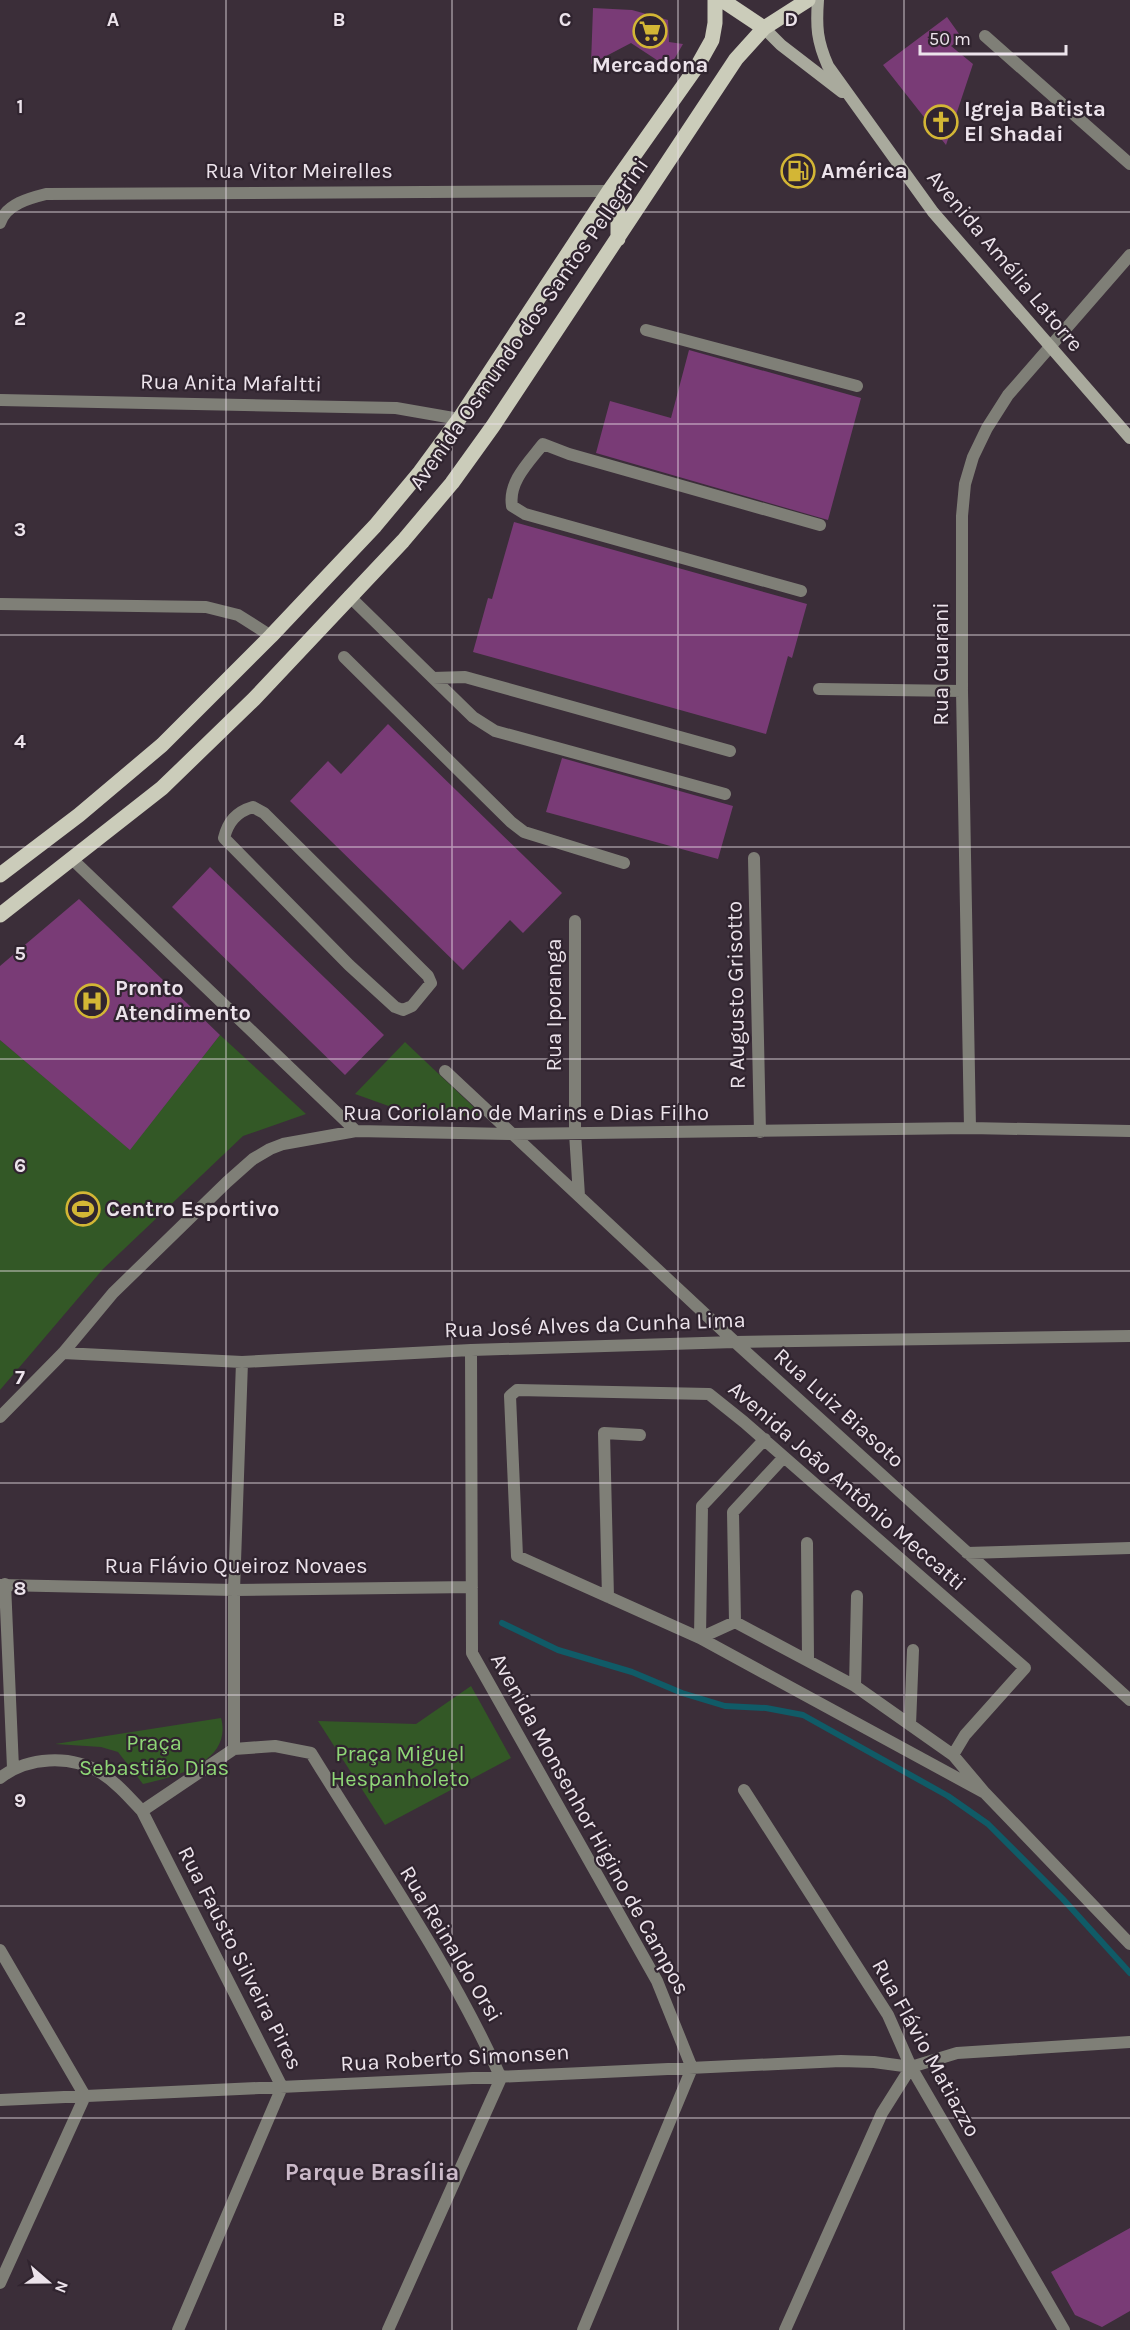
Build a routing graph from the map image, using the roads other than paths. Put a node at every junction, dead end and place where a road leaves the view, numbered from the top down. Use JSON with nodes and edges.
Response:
{"nodes":[{"id":1,"x":715,"y":0,"type":"edge"},
{"id":2,"x":723,"y":0,"type":"edge"},
{"id":3,"x":808,"y":0,"type":"edge"},
{"id":4,"x":818,"y":0,"type":"edge"},
{"id":5,"x":764,"y":28,"type":"junction"},
{"id":6,"x":985,"y":36,"type":"dead end"},
{"id":7,"x":856,"y":104,"type":"junction"},
{"id":8,"x":1130,"y":164,"type":"edge"},
{"id":9,"x":609,"y":191,"type":"junction"},
{"id":10,"x":0,"y":223,"type":"edge"},
{"id":11,"x":618,"y":238,"type":"junction"},
{"id":12,"x":1130,"y":255,"type":"edge"},
{"id":13,"x":646,"y":330,"type":"dead end"},
{"id":14,"x":1050,"y":347,"type":"junction"},
{"id":15,"x":857,"y":386,"type":"dead end"},
{"id":16,"x":0,"y":400,"type":"edge"},
{"id":17,"x":459,"y":419,"type":"junction"},
{"id":18,"x":1130,"y":438,"type":"edge"},
{"id":19,"x":820,"y":525,"type":"dead end"},
{"id":20,"x":801,"y":591,"type":"dead end"},
{"id":21,"x":349,"y":596,"type":"junction"},
{"id":22,"x":0,"y":604,"type":"edge"},
{"id":23,"x":271,"y":636,"type":"junction"},
{"id":24,"x":344,"y":657,"type":"dead end"},
{"id":25,"x":433,"y":678,"type":"junction"},
{"id":26,"x":819,"y":689,"type":"dead end"},
{"id":27,"x":962,"y":691,"type":"junction"},
{"id":28,"x":730,"y":751,"type":"dead end"},
{"id":29,"x":725,"y":794,"type":"dead end"},
{"id":30,"x":224,"y":838,"type":"joint"},
{"id":31,"x":754,"y":858,"type":"dead end"},
{"id":32,"x":73,"y":860,"type":"junction"},
{"id":33,"x":624,"y":863,"type":"dead end"},
{"id":34,"x":0,"y":875,"type":"edge"},
{"id":35,"x":0,"y":915,"type":"edge"},
{"id":36,"x":575,"y":921,"type":"dead end"},
{"id":37,"x":445,"y":1071,"type":"dead end"},
{"id":38,"x":970,"y":1128,"type":"junction"},
{"id":39,"x":356,"y":1131,"type":"junction"},
{"id":40,"x":1130,"y":1131,"type":"edge"},
{"id":41,"x":760,"y":1132,"type":"junction"},
{"id":42,"x":575,"y":1133,"type":"junction"},
{"id":43,"x":512,"y":1134,"type":"junction"},
{"id":44,"x":579,"y":1196,"type":"junction"},
{"id":45,"x":1130,"y":1336,"type":"edge"},
{"id":46,"x":735,"y":1342,"type":"junction"},
{"id":47,"x":471,"y":1350,"type":"junction"},
{"id":48,"x":63,"y":1353,"type":"junction"},
{"id":49,"x":242,"y":1362,"type":"junction"},
{"id":50,"x":0,"y":1417,"type":"edge"},
{"id":51,"x":640,"y":1435,"type":"dead end"},
{"id":52,"x":765,"y":1440,"type":"junction"},
{"id":53,"x":784,"y":1457,"type":"junction"},
{"id":54,"x":807,"y":1543,"type":"dead end"},
{"id":55,"x":1130,"y":1548,"type":"edge"},
{"id":56,"x":967,"y":1553,"type":"junction"},
{"id":57,"x":2,"y":1584,"type":"edge"},
{"id":58,"x":472,"y":1587,"type":"junction"},
{"id":59,"x":234,"y":1590,"type":"junction"},
{"id":60,"x":608,"y":1596,"type":"junction"},
{"id":61,"x":857,"y":1596,"type":"dead end"},
{"id":62,"x":735,"y":1622,"type":"junction"},
{"id":63,"x":700,"y":1638,"type":"junction"},
{"id":64,"x":913,"y":1650,"type":"dead end"},
{"id":65,"x":808,"y":1659,"type":"junction"},
{"id":66,"x":855,"y":1686,"type":"junction"},
{"id":67,"x":1130,"y":1700,"type":"edge"},
{"id":68,"x":910,"y":1725,"type":"junction"},
{"id":69,"x":234,"y":1749,"type":"junction"},
{"id":70,"x":953,"y":1755,"type":"junction"},
{"id":71,"x":13,"y":1768,"type":"junction"},
{"id":72,"x":0,"y":1778,"type":"edge"},
{"id":73,"x":744,"y":1790,"type":"dead end"},
{"id":74,"x":985,"y":1793,"type":"junction"},
{"id":75,"x":142,"y":1811,"type":"junction"},
{"id":76,"x":1130,"y":1944,"type":"edge"},
{"id":77,"x":0,"y":1950,"type":"edge"},
{"id":78,"x":1130,"y":2042,"type":"edge"},
{"id":79,"x":910,"y":2067,"type":"junction"},
{"id":80,"x":692,"y":2068,"type":"junction"},
{"id":81,"x":501,"y":2078,"type":"junction"},
{"id":82,"x":282,"y":2087,"type":"junction"},
{"id":83,"x":85,"y":2096,"type":"junction"},
{"id":84,"x":0,"y":2100,"type":"edge"},
{"id":85,"x":0,"y":2283,"type":"edge"},
{"id":86,"x":178,"y":2330,"type":"edge"},
{"id":87,"x":388,"y":2330,"type":"edge"},
{"id":88,"x":584,"y":2330,"type":"edge"},
{"id":89,"x":785,"y":2330,"type":"edge"},
{"id":90,"x":1064,"y":2330,"type":"edge"}],
"edges":[{"from":1,"to":9,"type":"main road","name":"Avenida Osmundo dos Santos Pellegrini"},
{"from":2,"to":5,"type":"main road"},
{"from":3,"to":5,"type":"main road","name":"Avenida Osmundo dos Santos Pellegrini"},
{"from":4,"to":7,"type":"main road","name":"Avenida Amélia Latorre"},
{"from":5,"to":7,"type":"main road","name":"Avenida Amélia Latorre"},
{"from":5,"to":11,"type":"main road","name":"Avenida Osmundo dos Santos Pellegrini"},
{"from":6,"to":8,"type":"street"},
{"from":7,"to":14,"type":"main road","name":"Avenida Amélia Latorre"},
{"from":9,"to":10,"type":"street","name":"Rua Vitor Meirelles"},
{"from":9,"to":11,"type":"main road"},
{"from":9,"to":17,"type":"main road","name":"Avenida Osmundo dos Santos Pellegrini"},
{"from":11,"to":21,"type":"main road","name":"Avenida Osmundo dos Santos Pellegrini"},
{"from":12,"to":14,"type":"street","name":"Rua Guarani"},
{"from":13,"to":15,"type":"street"},
{"from":14,"to":18,"type":"main road","name":"Avenida Amélia Latorre"},
{"from":14,"to":27,"type":"street","name":"Rua Guarani"},
{"from":16,"to":17,"type":"street","name":"Rua Anita Mafaltti"},
{"from":17,"to":23,"type":"main road","name":"Avenida Osmundo dos Santos Pellegrini"},
{"from":19,"to":20,"type":"street"},
{"from":21,"to":25,"type":"street"},
{"from":21,"to":32,"type":"main road","name":"Avenida Osmundo dos Santos Pellegrini"},
{"from":22,"to":23,"type":"street"},
{"from":23,"to":34,"type":"main road","name":"Avenida Osmundo dos Santos Pellegrini"},
{"from":24,"to":33,"type":"street"},
{"from":25,"to":28,"type":"street"},
{"from":25,"to":29,"type":"street"},
{"from":26,"to":27,"type":"street"},
{"from":27,"to":38,"type":"street","name":"Rua Guarani"},
{"from":30,"to":30,"type":"street"},
{"from":31,"to":41,"type":"street","name":"R Augusto Grisotto"},
{"from":32,"to":35,"type":"main road","name":"Avenida Osmundo dos Santos Pellegrini"},
{"from":32,"to":39,"type":"street"},
{"from":36,"to":42,"type":"street","name":"Rua Iporanga"},
{"from":37,"to":43,"type":"street","name":"Rua Luiz Biasoto"},
{"from":38,"to":40,"type":"street","name":"Rua Coriolano de Marins e Dias Filho"},
{"from":38,"to":41,"type":"street","name":"Rua Coriolano de Marins e Dias Filho"},
{"from":39,"to":43,"type":"street","name":"Rua Coriolano de Marins e Dias Filho"},
{"from":39,"to":48,"type":"street","name":"Rua Coriolano de Marins e Dias Filho"},
{"from":41,"to":42,"type":"street","name":"Rua Coriolano de Marins e Dias Filho"},
{"from":42,"to":43,"type":"street","name":"Rua Coriolano de Marins e Dias Filho"},
{"from":42,"to":44,"type":"street","name":"Rua Iporanga"},
{"from":43,"to":44,"type":"street","name":"Rua Luiz Biasoto"},
{"from":44,"to":46,"type":"street","name":"Rua Luiz Biasoto"},
{"from":45,"to":46,"type":"street","name":"Rua José Alves da Cunha Lima"},
{"from":46,"to":47,"type":"street","name":"Rua José Alves da Cunha Lima"},
{"from":46,"to":56,"type":"street","name":"Rua Luiz Biasoto"},
{"from":47,"to":49,"type":"street","name":"Rua José Alves da Cunha Lima"},
{"from":47,"to":58,"type":"street","name":"Avenida Monsenhor Higino de Campos"},
{"from":48,"to":49,"type":"street","name":"Rua José Alves da Cunha Lima"},
{"from":48,"to":50,"type":"street","name":"Rua Coriolano de Marins e Dias Filho"},
{"from":49,"to":59,"type":"street"},
{"from":51,"to":60,"type":"street"},
{"from":52,"to":53,"type":"street","name":"Avenida João Antônio Meccatti"},
{"from":52,"to":60,"type":"street","name":"Avenida João Antônio Meccatti"},
{"from":52,"to":63,"type":"street"},
{"from":53,"to":62,"type":"street"},
{"from":53,"to":70,"type":"street","name":"Avenida João Antônio Meccatti"},
{"from":54,"to":65,"type":"street"},
{"from":55,"to":56,"type":"street"},
{"from":56,"to":67,"type":"street","name":"Rua Luiz Biasoto"},
{"from":57,"to":59,"type":"street","name":"Rua Flávio Queiroz Novaes"},
{"from":57,"to":71,"type":"street"},
{"from":58,"to":59,"type":"street","name":"Rua Flávio Queiroz Novaes"},
{"from":58,"to":80,"type":"street","name":"Avenida Monsenhor Higino de Campos"},
{"from":59,"to":69,"type":"street"},
{"from":60,"to":63,"type":"street","name":"Avenida João Antônio Meccatti"},
{"from":61,"to":66,"type":"street"},
{"from":62,"to":63,"type":"street"},
{"from":62,"to":65,"type":"street"},
{"from":63,"to":74,"type":"street","name":"Avenida João Antônio Meccatti"},
{"from":64,"to":68,"type":"street"},
{"from":65,"to":66,"type":"street"},
{"from":66,"to":68,"type":"street"},
{"from":68,"to":70,"type":"street"},
{"from":69,"to":75,"type":"street"},
{"from":69,"to":81,"type":"street","name":"Rua Reinaldo Orsi"},
{"from":70,"to":74,"type":"street"},
{"from":71,"to":72,"type":"street"},
{"from":71,"to":75,"type":"street","name":"Rua Fausto Silveira Pires"},
{"from":73,"to":79,"type":"street","name":"Rua Flávio Matiazzo"},
{"from":74,"to":76,"type":"street"},
{"from":75,"to":82,"type":"street","name":"Rua Fausto Silveira Pires"},
{"from":77,"to":83,"type":"street"},
{"from":78,"to":79,"type":"street"},
{"from":79,"to":80,"type":"street","name":"Rua Roberto Simonsen"},
{"from":79,"to":89,"type":"street"},
{"from":79,"to":90,"type":"street","name":"Rua Flávio Matiazzo"},
{"from":80,"to":81,"type":"street","name":"Rua Roberto Simonsen"},
{"from":80,"to":88,"type":"street"},
{"from":81,"to":82,"type":"street","name":"Rua Roberto Simonsen"},
{"from":81,"to":87,"type":"street"},
{"from":82,"to":83,"type":"street","name":"Rua Roberto Simonsen"},
{"from":82,"to":86,"type":"street","name":"Rua Fausto Silveira Pires"},
{"from":83,"to":84,"type":"street","name":"Rua Roberto Simonsen"},
{"from":83,"to":85,"type":"street"}]}
